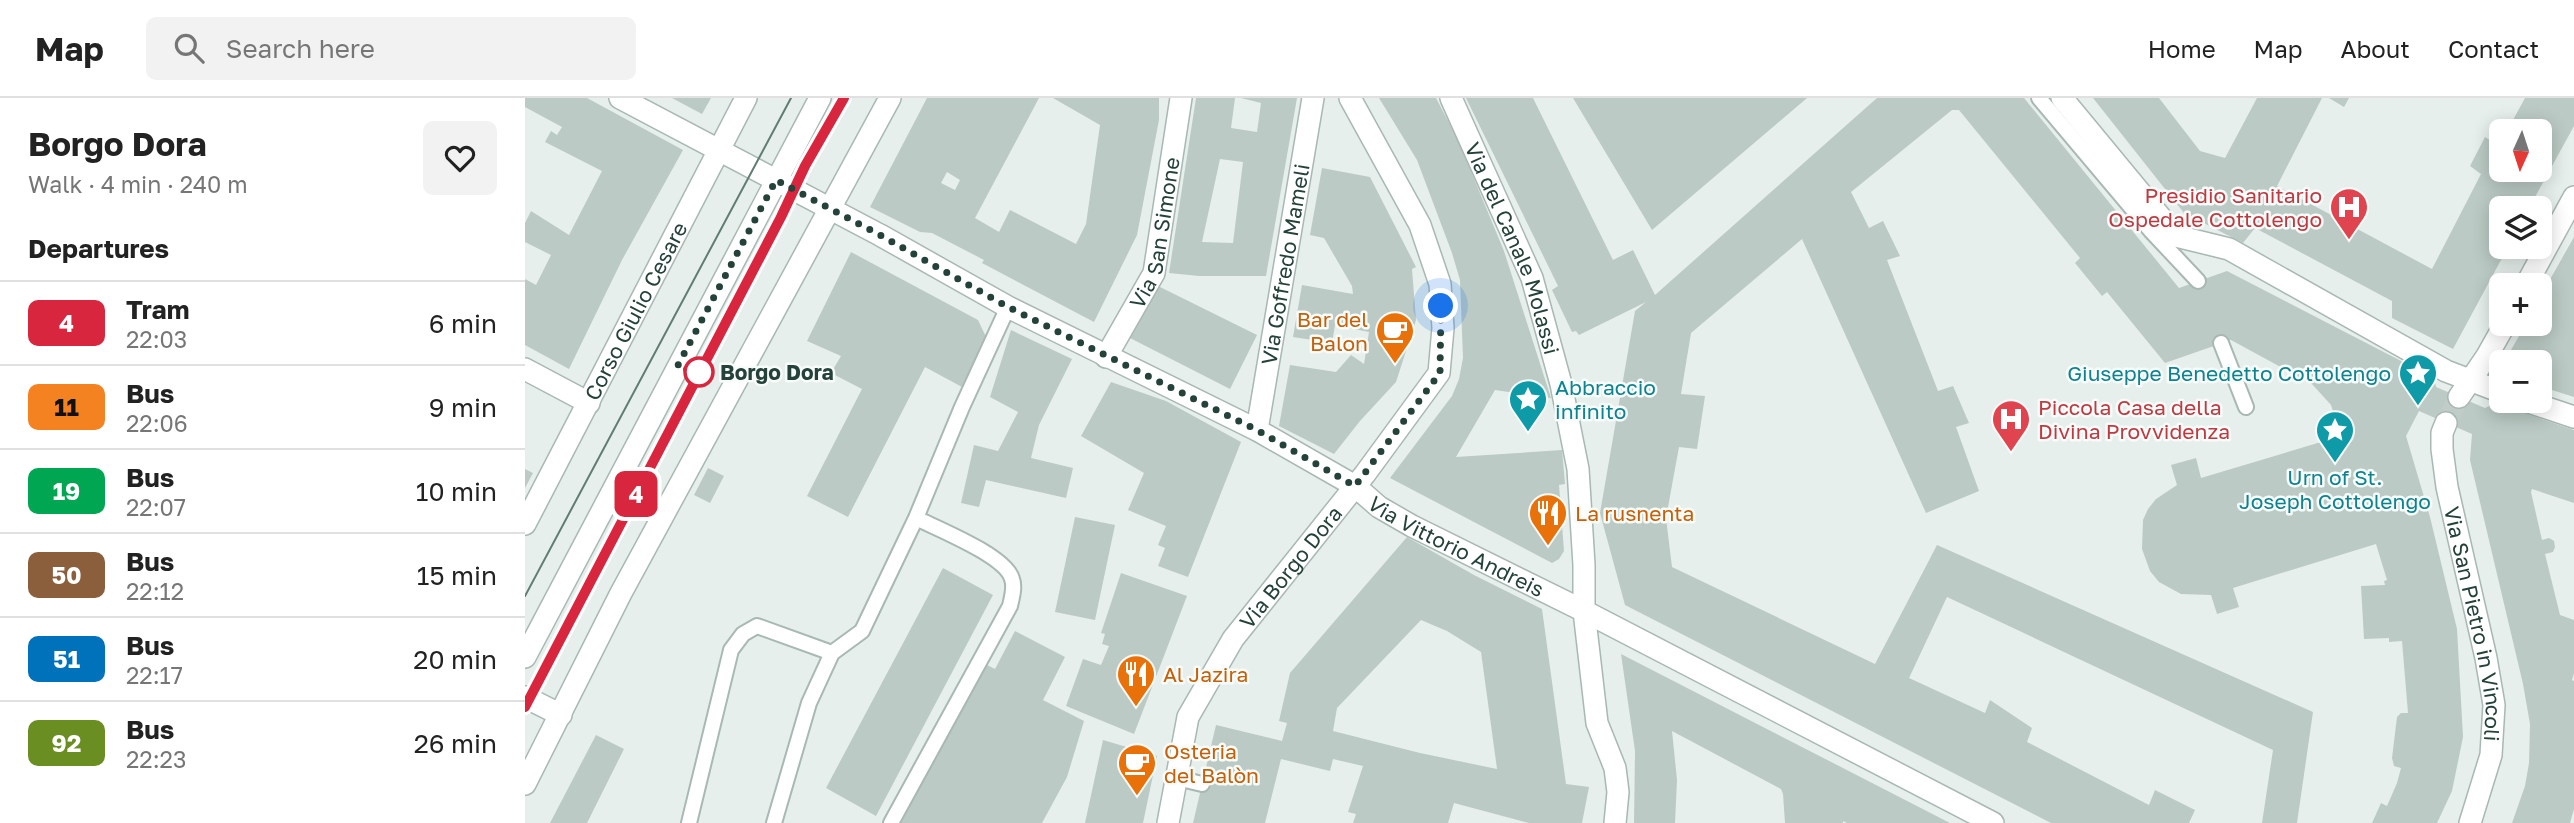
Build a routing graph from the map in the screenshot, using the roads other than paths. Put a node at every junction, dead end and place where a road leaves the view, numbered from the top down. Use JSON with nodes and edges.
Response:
{"nodes":[{"id":1,"x":620,"y":98,"type":"edge"},
{"id":2,"x":746,"y":98,"type":"edge"},
{"id":3,"x":820,"y":98,"type":"edge"},
{"id":4,"x":890,"y":98,"type":"edge"},
{"id":5,"x":1181,"y":98,"type":"edge"},
{"id":6,"x":1313,"y":98,"type":"edge"},
{"id":7,"x":1350,"y":98,"type":"edge"},
{"id":8,"x":1451,"y":98,"type":"edge"},
{"id":9,"x":2039,"y":98,"type":"edge"},
{"id":10,"x":2062,"y":98,"type":"edge"},
{"id":11,"x":718,"y":149,"type":"junction"},
{"id":12,"x":776,"y":180,"type":"junction"},
{"id":13,"x":2574,"y":197,"type":"edge"},
{"id":14,"x":830,"y":209,"type":"junction"},
{"id":15,"x":2176,"y":236,"type":"junction"},
{"id":16,"x":2533,"y":273,"type":"edge"},
{"id":17,"x":1008,"y":307,"type":"junction"},
{"id":18,"x":2498,"y":336,"type":"edge"},
{"id":19,"x":2221,"y":343,"type":"dead end"},
{"id":20,"x":1106,"y":357,"type":"junction"},
{"id":21,"x":525,"y":369,"type":"edge"},
{"id":22,"x":2465,"y":389,"type":"junction"},
{"id":23,"x":2489,"y":391,"type":"edge"},
{"id":24,"x":589,"y":403,"type":"junction"},
{"id":25,"x":2246,"y":407,"type":"dead end"},
{"id":26,"x":2552,"y":410,"type":"edge"},
{"id":27,"x":2574,"y":417,"type":"edge"},
{"id":28,"x":2446,"y":423,"type":"tunnel mouth"},
{"id":29,"x":1257,"y":430,"type":"junction"},
{"id":30,"x":1355,"y":486,"type":"junction"},
{"id":31,"x":916,"y":518,"type":"junction"},
{"id":32,"x":525,"y":524,"type":"edge"},
{"id":33,"x":1584,"y":611,"type":"junction"},
{"id":34,"x":832,"y":653,"type":"junction"},
{"id":35,"x":525,"y":657,"type":"edge"},
{"id":36,"x":525,"y":696,"type":"edge"},
{"id":37,"x":561,"y":715,"type":"junction"},
{"id":38,"x":1177,"y":778,"type":"junction"},
{"id":39,"x":525,"y":783,"type":"edge"},
{"id":40,"x":1202,"y":784,"type":"dead end"},
{"id":41,"x":689,"y":823,"type":"edge"},
{"id":42,"x":773,"y":823,"type":"edge"},
{"id":43,"x":891,"y":823,"type":"edge"},
{"id":44,"x":1168,"y":823,"type":"edge"},
{"id":45,"x":1615,"y":823,"type":"edge"},
{"id":46,"x":1993,"y":823,"type":"edge"},
{"id":47,"x":2470,"y":823,"type":"edge"}],
"edges":[{"from":1,"to":11,"type":"street","name":"Via Vittorio Andreis"},
{"from":2,"to":11,"type":"street","name":"Corso Giulio Cesare"},
{"from":3,"to":12,"type":"street"},
{"from":4,"to":14,"type":"street"},
{"from":5,"to":20,"type":"street","name":"Via San Simone"},
{"from":6,"to":29,"type":"street","name":"Via Goffredo Mameli"},
{"from":7,"to":30,"type":"street","name":"Via Borgo Dora"},
{"from":8,"to":33,"type":"street","name":"Via del Canale Molassi"},
{"from":9,"to":15,"type":"lane"},
{"from":10,"to":15,"type":"street"},
{"from":11,"to":12,"type":"street","name":"Via Vittorio Andreis"},
{"from":11,"to":24,"type":"street","name":"Corso Giulio Cesare"},
{"from":12,"to":14,"type":"street","name":"Via Vittorio Andreis"},
{"from":12,"to":35,"type":"street"},
{"from":13,"to":16,"type":"street"},
{"from":14,"to":17,"type":"street","name":"Via Vittorio Andreis"},
{"from":14,"to":37,"type":"street"},
{"from":15,"to":22,"type":"street"},
{"from":17,"to":20,"type":"street","name":"Via Vittorio Andreis"},
{"from":17,"to":31,"type":"lane"},
{"from":18,"to":22,"type":"street"},
{"from":19,"to":25,"type":"lane"},
{"from":20,"to":29,"type":"street","name":"Via Vittorio Andreis"},
{"from":21,"to":24,"type":"street"},
{"from":22,"to":23,"type":"street"},
{"from":24,"to":32,"type":"street","name":"Corso Giulio Cesare"},
{"from":26,"to":27,"type":"street"},
{"from":28,"to":47,"type":"street","name":"Via San Pietro in Vincoli"},
{"from":29,"to":30,"type":"street","name":"Via Vittorio Andreis"},
{"from":30,"to":33,"type":"street","name":"Via Vittorio Andreis"},
{"from":30,"to":38,"type":"street","name":"Via Borgo Dora"},
{"from":31,"to":34,"type":"lane"},
{"from":31,"to":43,"type":"lane"},
{"from":33,"to":45,"type":"street"},
{"from":33,"to":46,"type":"street","name":"Via Vittorio Andreis"},
{"from":34,"to":41,"type":"lane"},
{"from":34,"to":42,"type":"lane"},
{"from":36,"to":37,"type":"street"},
{"from":37,"to":39,"type":"street"},
{"from":38,"to":40,"type":"lane"},
{"from":38,"to":44,"type":"street","name":"Via Borgo Dora"}]}
